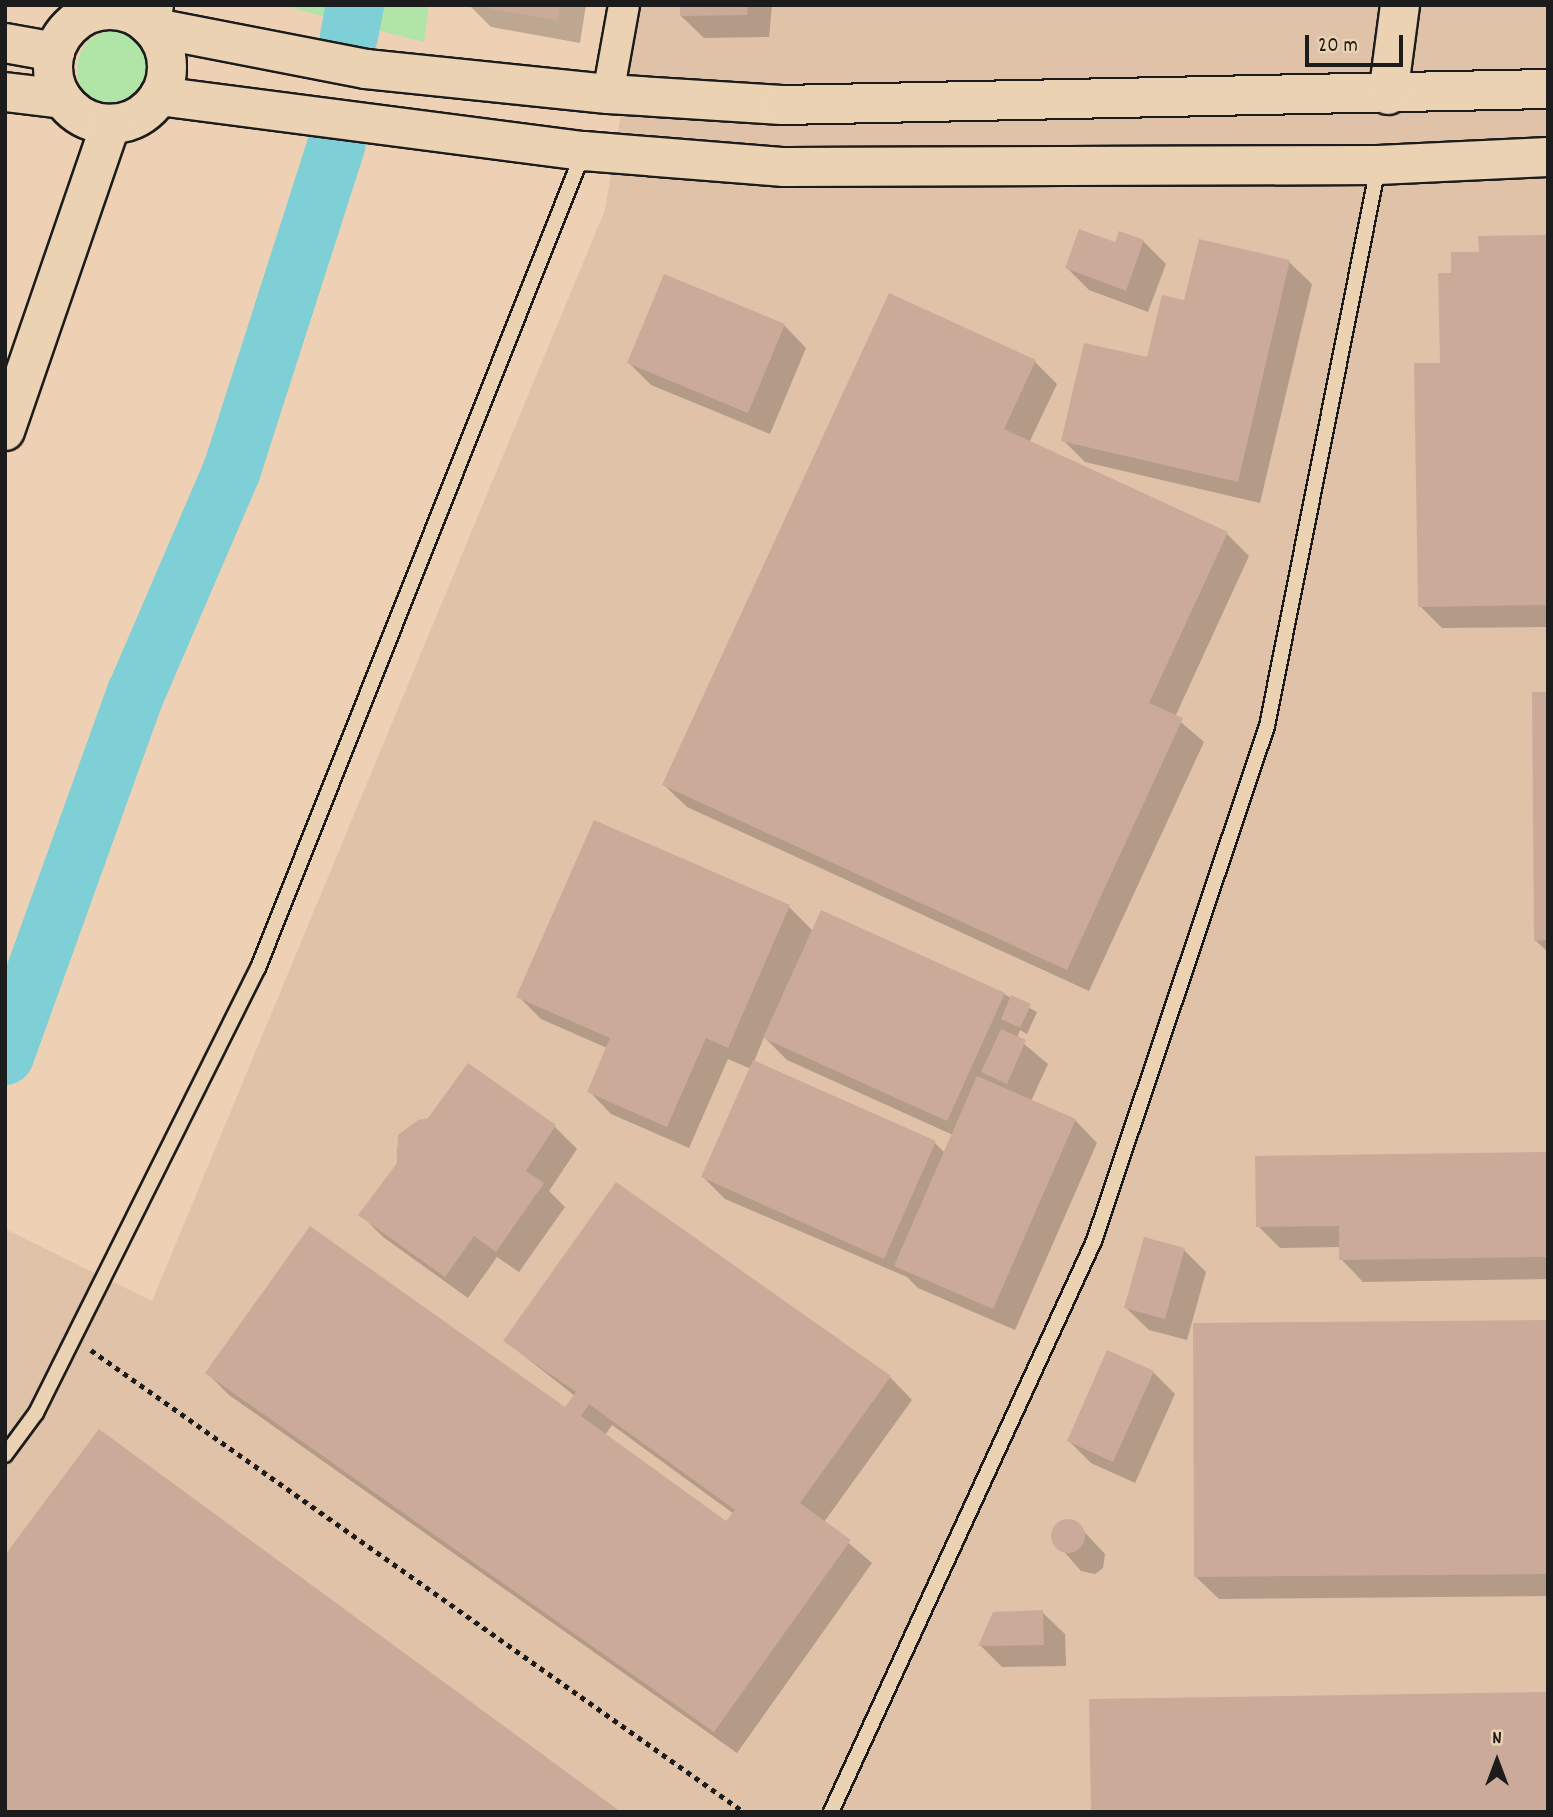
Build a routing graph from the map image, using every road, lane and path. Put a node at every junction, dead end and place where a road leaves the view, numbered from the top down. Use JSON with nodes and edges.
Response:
{"nodes":[{"id":1,"x":624,"y":5,"type":"edge"},
{"id":2,"x":1400,"y":5,"type":"edge"},
{"id":3,"x":89,"y":10,"type":"edge"},
{"id":4,"x":152,"y":16,"type":"edge"},
{"id":5,"x":5,"y":43,"type":"edge"},
{"id":6,"x":55,"y":52,"type":"junction"},
{"id":7,"x":1548,"y":89,"type":"edge"},
{"id":8,"x":5,"y":92,"type":"edge"},
{"id":9,"x":608,"y":94,"type":"junction"},
{"id":10,"x":1388,"y":95,"type":"junction"},
{"id":11,"x":159,"y":96,"type":"junction"},
{"id":12,"x":63,"y":99,"type":"junction"},
{"id":13,"x":111,"y":124,"type":"junction"},
{"id":14,"x":584,"y":151,"type":"junction"},
{"id":15,"x":1548,"y":157,"type":"edge"},
{"id":16,"x":1378,"y":165,"type":"junction"},
{"id":17,"x":5,"y":431,"type":"edge"},
{"id":18,"x":73,"y":1338,"type":"junction"},
{"id":19,"x":5,"y":1455,"type":"edge"},
{"id":20,"x":744,"y":1812,"type":"edge"},
{"id":21,"x":831,"y":1812,"type":"edge"}],
"edges":[{"from":1,"to":9,"type":"street"},
{"from":2,"to":10,"type":"street"},
{"from":3,"to":4,"type":"street"},
{"from":3,"to":6,"type":"street"},
{"from":4,"to":9,"type":"street"},
{"from":4,"to":11,"type":"street"},
{"from":5,"to":6,"type":"street"},
{"from":6,"to":12,"type":"street"},
{"from":7,"to":10,"type":"street"},
{"from":8,"to":12,"type":"street"},
{"from":9,"to":10,"type":"street"},
{"from":11,"to":13,"type":"street"},
{"from":11,"to":14,"type":"street"},
{"from":12,"to":13,"type":"street"},
{"from":13,"to":17,"type":"street"},
{"from":14,"to":16,"type":"street"},
{"from":14,"to":18,"type":"lane"},
{"from":15,"to":16,"type":"street"},
{"from":16,"to":21,"type":"lane"},
{"from":18,"to":19,"type":"lane"},
{"from":18,"to":20,"type":"path"}]}
